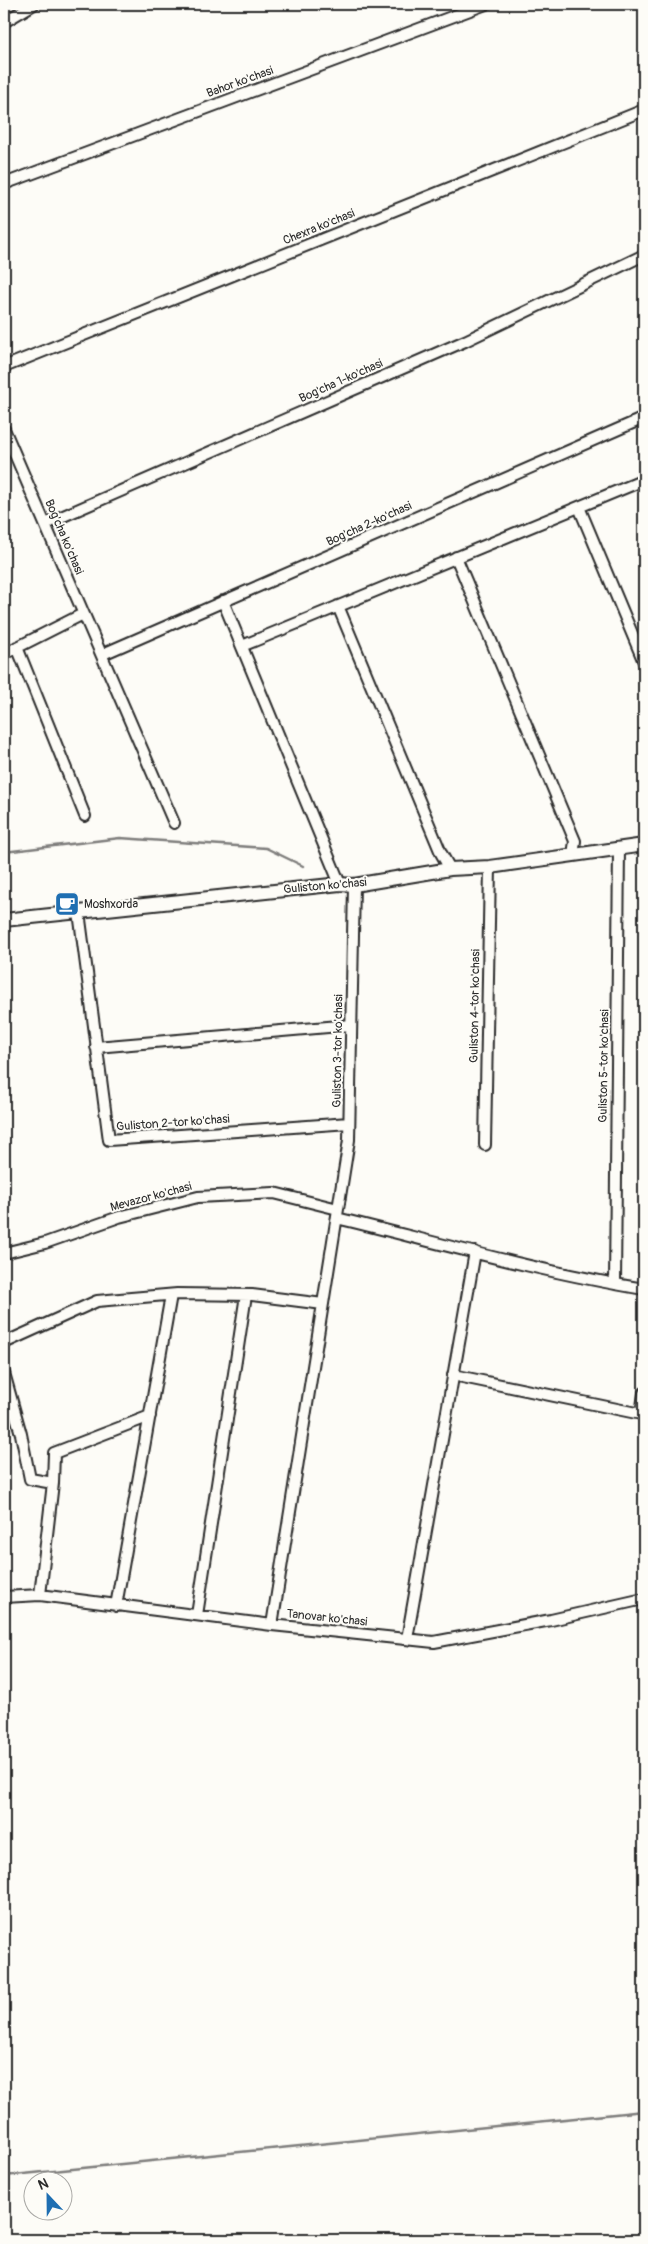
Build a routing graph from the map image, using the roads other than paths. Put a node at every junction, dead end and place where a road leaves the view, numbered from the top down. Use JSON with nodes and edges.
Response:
{"nodes":[{"id":1,"x":486,"y":4,"type":"edge"},
{"id":2,"x":28,"y":5,"type":"edge"},
{"id":3,"x":4,"y":22,"type":"edge"},
{"id":4,"x":644,"y":110,"type":"edge"},
{"id":5,"x":4,"y":184,"type":"edge"},
{"id":6,"x":644,"y":255,"type":"edge"},
{"id":7,"x":4,"y":367,"type":"edge"},
{"id":8,"x":644,"y":418,"type":"edge"},
{"id":9,"x":4,"y":429,"type":"edge"},
{"id":10,"x":644,"y":480,"type":"edge"},
{"id":11,"x":579,"y":507,"type":"junction"},
{"id":12,"x":45,"y":524,"type":"junction"},
{"id":13,"x":456,"y":557,"type":"junction"},
{"id":14,"x":224,"y":601,"type":"junction"},
{"id":15,"x":338,"y":606,"type":"junction"},
{"id":16,"x":83,"y":614,"type":"junction"},
{"id":17,"x":17,"y":646,"type":"junction"},
{"id":18,"x":242,"y":646,"type":"junction"},
{"id":19,"x":4,"y":654,"type":"edge"},
{"id":20,"x":103,"y":654,"type":"junction"},
{"id":21,"x":644,"y":662,"type":"edge"},
{"id":22,"x":85,"y":816,"type":"dead end"},
{"id":23,"x":174,"y":824,"type":"dead end"},
{"id":24,"x":644,"y":845,"type":"edge"},
{"id":25,"x":619,"y":848,"type":"junction"},
{"id":26,"x":574,"y":855,"type":"junction"},
{"id":27,"x":490,"y":867,"type":"junction"},
{"id":28,"x":450,"y":869,"type":"junction"},
{"id":29,"x":340,"y":884,"type":"junction"},
{"id":30,"x":354,"y":885,"type":"junction"},
{"id":31,"x":79,"y":912,"type":"junction"},
{"id":32,"x":4,"y":920,"type":"edge"},
{"id":33,"x":351,"y":1026,"type":"junction"},
{"id":34,"x":96,"y":1048,"type":"junction"},
{"id":35,"x":349,"y":1124,"type":"junction"},
{"id":36,"x":486,"y":1145,"type":"dead end"},
{"id":37,"x":338,"y":1213,"type":"junction"},
{"id":38,"x":475,"y":1252,"type":"junction"},
{"id":39,"x":4,"y":1253,"type":"edge"},
{"id":40,"x":615,"y":1284,"type":"junction"},
{"id":41,"x":644,"y":1288,"type":"edge"},
{"id":42,"x":171,"y":1295,"type":"junction"},
{"id":43,"x":246,"y":1295,"type":"junction"},
{"id":44,"x":323,"y":1304,"type":"junction"},
{"id":45,"x":4,"y":1343,"type":"edge"},
{"id":46,"x":4,"y":1373,"type":"edge"},
{"id":47,"x":453,"y":1376,"type":"junction"},
{"id":48,"x":644,"y":1393,"type":"edge"},
{"id":49,"x":150,"y":1416,"type":"junction"},
{"id":50,"x":53,"y":1483,"type":"junction"},
{"id":51,"x":40,"y":1595,"type":"junction"},
{"id":52,"x":4,"y":1597,"type":"edge"},
{"id":53,"x":644,"y":1601,"type":"edge"},
{"id":54,"x":116,"y":1606,"type":"junction"},
{"id":55,"x":197,"y":1615,"type":"junction"},
{"id":56,"x":272,"y":1625,"type":"junction"},
{"id":57,"x":407,"y":1639,"type":"junction"}],
"edges":[{"from":1,"to":5,"type":"street","name":"Bahor ko'chasi"},
{"from":2,"to":3,"type":"street"},
{"from":4,"to":7,"type":"street","name":"Chexra ko'chasi"},
{"from":6,"to":12,"type":"street","name":"Bog'cha 1-ko'chasi"},
{"from":8,"to":14,"type":"street","name":"Bog'cha 2-ko'chasi"},
{"from":9,"to":12,"type":"street","name":"Bog'cha ko'chasi"},
{"from":10,"to":11,"type":"street"},
{"from":11,"to":13,"type":"street"},
{"from":11,"to":21,"type":"street"},
{"from":12,"to":16,"type":"street","name":"Bog'cha ko'chasi"},
{"from":13,"to":15,"type":"street"},
{"from":13,"to":26,"type":"street"},
{"from":14,"to":18,"type":"street"},
{"from":14,"to":20,"type":"street","name":"Bog'cha 2-ko'chasi"},
{"from":15,"to":18,"type":"street"},
{"from":15,"to":28,"type":"street"},
{"from":16,"to":17,"type":"street"},
{"from":16,"to":20,"type":"street","name":"Bog'cha ko'chasi"},
{"from":17,"to":19,"type":"street"},
{"from":17,"to":22,"type":"street"},
{"from":18,"to":29,"type":"street"},
{"from":20,"to":23,"type":"street","name":"Bog'cha ko'chasi"},
{"from":24,"to":25,"type":"main road","name":"Guliston ko'chasi"},
{"from":25,"to":26,"type":"main road","name":"Guliston ko'chasi"},
{"from":25,"to":40,"type":"street","name":"Guliston 5-tor ko'chasi"},
{"from":26,"to":27,"type":"main road","name":"Guliston ko'chasi"},
{"from":27,"to":28,"type":"main road","name":"Guliston ko'chasi"},
{"from":27,"to":36,"type":"street","name":"Guliston 4-tor ko'chasi"},
{"from":28,"to":30,"type":"main road","name":"Guliston ko'chasi"},
{"from":29,"to":30,"type":"main road","name":"Guliston ko'chasi"},
{"from":29,"to":31,"type":"main road","name":"Guliston ko'chasi"},
{"from":30,"to":33,"type":"street","name":"Guliston 3-tor ko'chasi"},
{"from":31,"to":32,"type":"main road","name":"Guliston ko'chasi"},
{"from":31,"to":34,"type":"street","name":"Guliston 2-tor ko'chasi"},
{"from":33,"to":34,"type":"street"},
{"from":33,"to":35,"type":"street","name":"Guliston 3-tor ko'chasi"},
{"from":34,"to":35,"type":"street","name":"Guliston 2-tor ko'chasi"},
{"from":35,"to":37,"type":"street","name":"Guliston 3-tor ko'chasi"},
{"from":37,"to":38,"type":"street","name":"Mevazor ko'chasi"},
{"from":37,"to":39,"type":"street","name":"Mevazor ko'chasi"},
{"from":37,"to":44,"type":"street","name":"Guliston 3-tor ko'chasi"},
{"from":38,"to":40,"type":"street","name":"Mevazor ko'chasi"},
{"from":38,"to":47,"type":"street"},
{"from":40,"to":41,"type":"street","name":"Mevazor ko'chasi"},
{"from":42,"to":43,"type":"street"},
{"from":42,"to":45,"type":"street"},
{"from":42,"to":49,"type":"street"},
{"from":43,"to":44,"type":"street"},
{"from":43,"to":55,"type":"street"},
{"from":44,"to":56,"type":"street","name":"Guliston 3-tor ko'chasi"},
{"from":46,"to":50,"type":"street"},
{"from":47,"to":48,"type":"street"},
{"from":47,"to":57,"type":"street"},
{"from":49,"to":50,"type":"street"},
{"from":49,"to":54,"type":"street"},
{"from":50,"to":51,"type":"street"},
{"from":51,"to":52,"type":"street","name":"Tanovar ko'chasi"},
{"from":51,"to":54,"type":"street","name":"Tanovar ko'chasi"},
{"from":53,"to":57,"type":"street","name":"Tanovar ko'chasi"},
{"from":54,"to":55,"type":"street","name":"Tanovar ko'chasi"},
{"from":55,"to":56,"type":"street","name":"Tanovar ko'chasi"},
{"from":56,"to":57,"type":"street","name":"Tanovar ko'chasi"}]}
